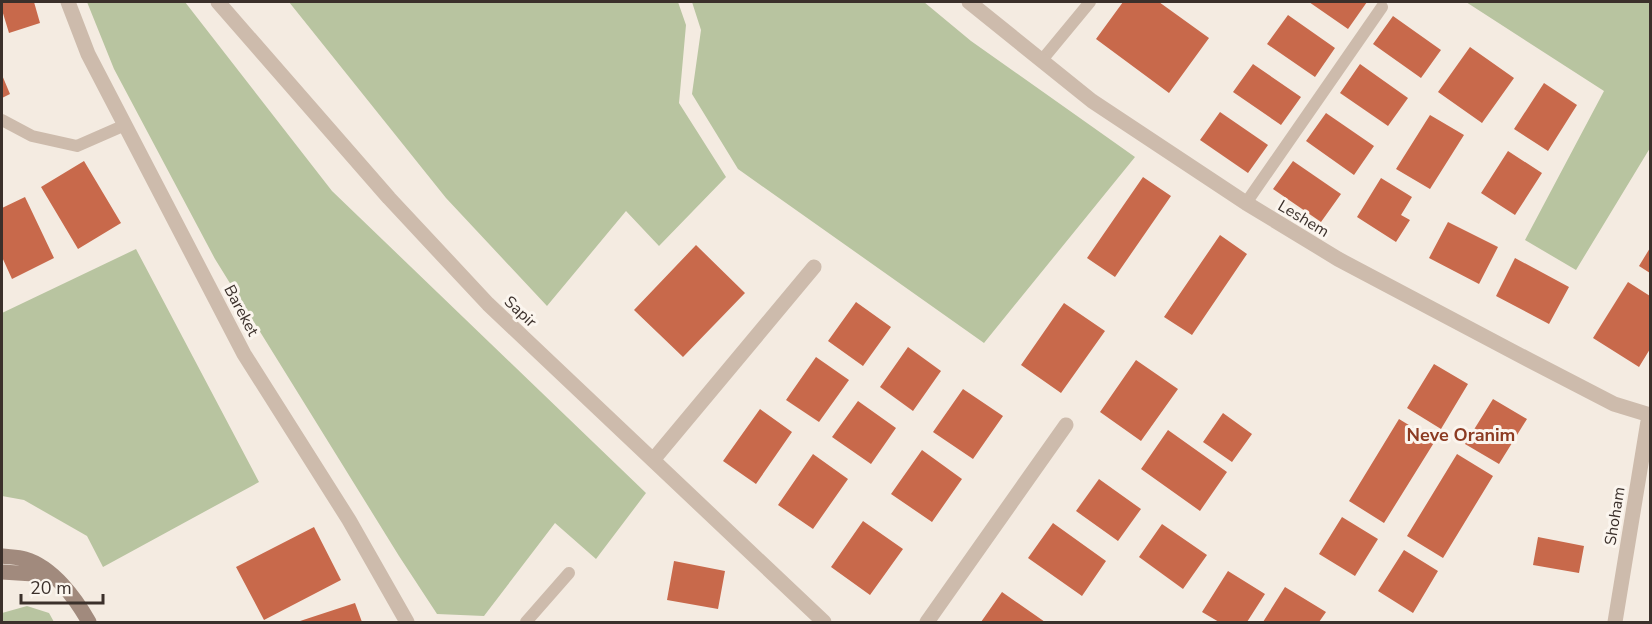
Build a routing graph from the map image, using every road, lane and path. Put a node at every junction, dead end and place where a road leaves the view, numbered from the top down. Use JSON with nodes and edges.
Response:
{"nodes":[{"id":1,"x":68,"y":2,"type":"edge"},
{"id":2,"x":218,"y":2,"type":"edge"},
{"id":3,"x":969,"y":2,"type":"edge"},
{"id":4,"x":1090,"y":2,"type":"edge"},
{"id":5,"x":1382,"y":7,"type":"dead end"},
{"id":6,"x":1042,"y":60,"type":"junction"},
{"id":7,"x":2,"y":120,"type":"edge"},
{"id":8,"x":125,"y":125,"type":"junction"},
{"id":9,"x":1246,"y":203,"type":"junction"},
{"id":10,"x":814,"y":267,"type":"dead end"},
{"id":11,"x":1650,"y":415,"type":"edge"},
{"id":12,"x":1066,"y":425,"type":"dead end"},
{"id":13,"x":653,"y":460,"type":"junction"},
{"id":14,"x":2,"y":548,"type":"edge"},
{"id":15,"x":2,"y":556,"type":"edge"},
{"id":16,"x":27,"y":560,"type":"junction"},
{"id":17,"x":2,"y":572,"type":"edge"},
{"id":18,"x":569,"y":573,"type":"dead end"},
{"id":19,"x":52,"y":575,"type":"junction"},
{"id":20,"x":89,"y":622,"type":"edge"},
{"id":21,"x":407,"y":622,"type":"edge"},
{"id":22,"x":526,"y":622,"type":"edge"},
{"id":23,"x":825,"y":622,"type":"edge"},
{"id":24,"x":927,"y":622,"type":"edge"},
{"id":25,"x":1615,"y":622,"type":"edge"}],
"edges":[{"from":1,"to":8,"type":"street","name":"Bareket"},
{"from":2,"to":13,"type":"street","name":"Sapir"},
{"from":3,"to":6,"type":"street","name":"Leshem"},
{"from":4,"to":6,"type":"lane"},
{"from":5,"to":9,"type":"lane"},
{"from":6,"to":9,"type":"street","name":"Leshem"},
{"from":7,"to":8,"type":"lane"},
{"from":8,"to":21,"type":"street","name":"Bareket"},
{"from":9,"to":11,"type":"street","name":"Leshem"},
{"from":10,"to":13,"type":"street"},
{"from":11,"to":25,"type":"street","name":"Shoham"},
{"from":12,"to":24,"type":"street"},
{"from":13,"to":23,"type":"street","name":"Sapir"},
{"from":14,"to":16,"type":"street"},
{"from":15,"to":16,"type":"street"},
{"from":16,"to":19,"type":"street"},
{"from":17,"to":19,"type":"street"},
{"from":18,"to":22,"type":"lane"},
{"from":19,"to":20,"type":"street"}]}
